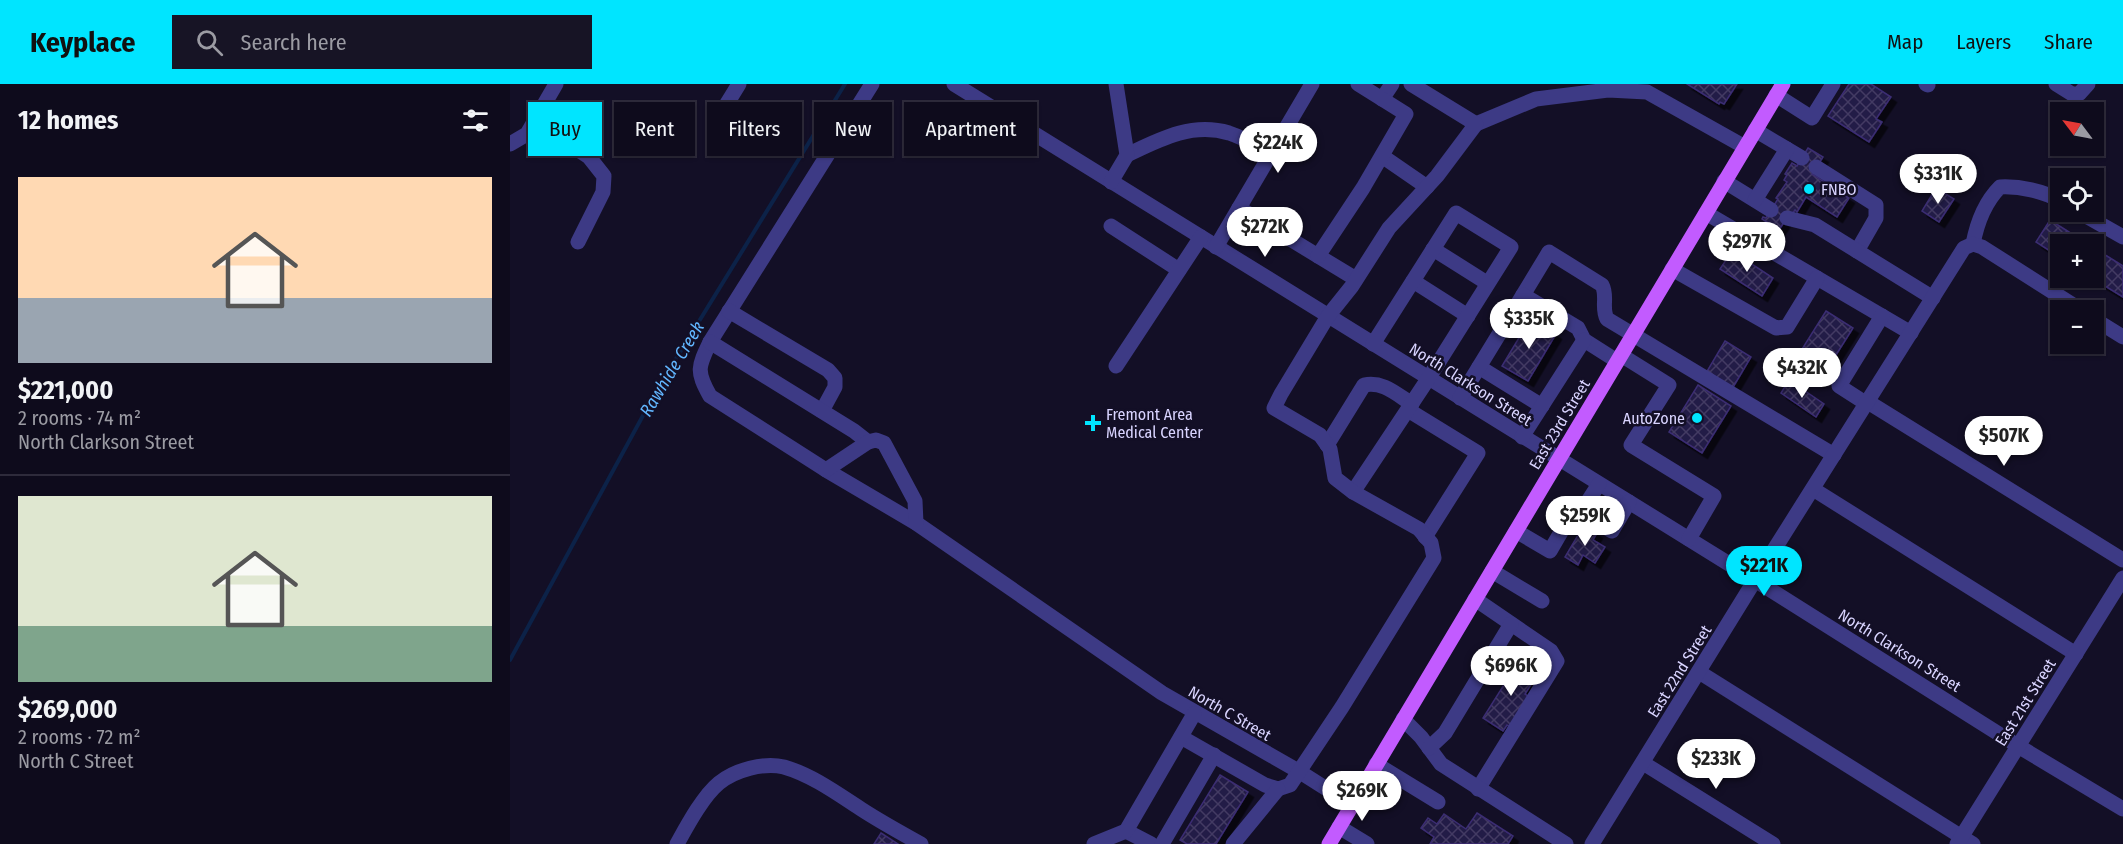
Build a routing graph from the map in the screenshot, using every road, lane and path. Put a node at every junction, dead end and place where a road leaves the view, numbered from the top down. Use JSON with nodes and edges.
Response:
{"nodes":[{"id":1,"x":556,"y":84,"type":"edge"},
{"id":2,"x":739,"y":84,"type":"edge"},
{"id":3,"x":872,"y":84,"type":"edge"},
{"id":4,"x":954,"y":84,"type":"edge"},
{"id":5,"x":1116,"y":84,"type":"edge"},
{"id":6,"x":1312,"y":84,"type":"edge"},
{"id":7,"x":1358,"y":84,"type":"edge"},
{"id":8,"x":1392,"y":84,"type":"edge"},
{"id":9,"x":1411,"y":84,"type":"edge"},
{"id":10,"x":1833,"y":84,"type":"edge"},
{"id":11,"x":2056,"y":84,"type":"edge"},
{"id":12,"x":2088,"y":84,"type":"edge"},
{"id":13,"x":1780,"y":90,"type":"edge"},
{"id":14,"x":1382,"y":99,"type":"junction"},
{"id":15,"x":546,"y":102,"type":"edge"},
{"id":16,"x":728,"y":102,"type":"edge"},
{"id":17,"x":1476,"y":124,"type":"junction"},
{"id":18,"x":1755,"y":130,"type":"junction"},
{"id":19,"x":528,"y":132,"type":"edge"},
{"id":20,"x":510,"y":144,"type":"edge"},
{"id":21,"x":1745,"y":147,"type":"junction"},
{"id":22,"x":1787,"y":149,"type":"junction"},
{"id":23,"x":1272,"y":153,"type":"junction"},
{"id":24,"x":1127,"y":155,"type":"junction"},
{"id":25,"x":587,"y":156,"type":"edge"},
{"id":26,"x":1382,"y":156,"type":"junction"},
{"id":27,"x":1802,"y":158,"type":"dead end"},
{"id":28,"x":1816,"y":167,"type":"dead end"},
{"id":29,"x":1111,"y":182,"type":"junction"},
{"id":30,"x":1724,"y":182,"type":"junction"},
{"id":31,"x":1427,"y":187,"type":"junction"},
{"id":32,"x":2050,"y":195,"type":"edge"},
{"id":33,"x":1755,"y":200,"type":"junction"},
{"id":34,"x":1239,"y":208,"type":"junction"},
{"id":35,"x":1771,"y":210,"type":"dead end"},
{"id":36,"x":1706,"y":213,"type":"junction"},
{"id":37,"x":1787,"y":218,"type":"dead end"},
{"id":38,"x":2097,"y":222,"type":"edge"},
{"id":39,"x":1111,"y":226,"type":"dead end"},
{"id":40,"x":1201,"y":237,"type":"junction"},
{"id":41,"x":2123,"y":237,"type":"edge"},
{"id":42,"x":578,"y":242,"type":"dead end"},
{"id":43,"x":1973,"y":244,"type":"junction"},
{"id":44,"x":1216,"y":247,"type":"junction"},
{"id":45,"x":1433,"y":249,"type":"junction"},
{"id":46,"x":1857,"y":251,"type":"junction"},
{"id":47,"x":1318,"y":256,"type":"junction"},
{"id":48,"x":1672,"y":269,"type":"junction"},
{"id":49,"x":1179,"y":270,"type":"junction"},
{"id":50,"x":1817,"y":278,"type":"junction"},
{"id":51,"x":1356,"y":279,"type":"junction"},
{"id":52,"x":1413,"y":281,"type":"junction"},
{"id":53,"x":1487,"y":283,"type":"junction"},
{"id":54,"x":1523,"y":295,"type":"junction"},
{"id":55,"x":1933,"y":298,"type":"junction"},
{"id":56,"x":2065,"y":300,"type":"edge"},
{"id":57,"x":729,"y":311,"type":"junction"},
{"id":58,"x":1328,"y":316,"type":"junction"},
{"id":59,"x":1468,"y":316,"type":"junction"},
{"id":60,"x":1882,"y":316,"type":"junction"},
{"id":61,"x":2104,"y":325,"type":"edge"},
{"id":62,"x":1911,"y":333,"type":"junction"},
{"id":63,"x":1634,"y":334,"type":"junction"},
{"id":64,"x":2123,"y":337,"type":"edge"},
{"id":65,"x":1584,"y":340,"type":"junction"},
{"id":66,"x":710,"y":342,"type":"junction"},
{"id":67,"x":1372,"y":344,"type":"junction"},
{"id":68,"x":1619,"y":358,"type":"junction"},
{"id":69,"x":1116,"y":366,"type":"dead end"},
{"id":70,"x":1479,"y":367,"type":"junction"},
{"id":71,"x":1428,"y":379,"type":"junction"},
{"id":72,"x":1460,"y":398,"type":"junction"},
{"id":73,"x":1868,"y":403,"type":"junction"},
{"id":74,"x":1542,"y":406,"type":"junction"},
{"id":75,"x":1409,"y":407,"type":"junction"},
{"id":76,"x":822,"y":411,"type":"junction"},
{"id":77,"x":1522,"y":437,"type":"junction"},
{"id":78,"x":868,"y":442,"type":"junction"},
{"id":79,"x":1327,"y":445,"type":"junction"},
{"id":80,"x":1834,"y":454,"type":"junction"},
{"id":81,"x":1559,"y":460,"type":"junction"},
{"id":82,"x":826,"y":470,"type":"junction"},
{"id":83,"x":1599,"y":483,"type":"junction"},
{"id":84,"x":1813,"y":489,"type":"junction"},
{"id":85,"x":1353,"y":492,"type":"junction"},
{"id":86,"x":1629,"y":502,"type":"junction"},
{"id":87,"x":1581,"y":512,"type":"junction"},
{"id":88,"x":916,"y":523,"type":"junction"},
{"id":89,"x":1516,"y":531,"type":"junction"},
{"id":90,"x":1425,"y":537,"type":"junction"},
{"id":91,"x":1689,"y":539,"type":"junction"},
{"id":92,"x":2123,"y":560,"type":"edge"},
{"id":93,"x":1492,"y":570,"type":"junction"},
{"id":94,"x":2123,"y":578,"type":"edge"},
{"id":95,"x":1755,"y":580,"type":"junction"},
{"id":96,"x":1475,"y":599,"type":"junction"},
{"id":97,"x":1542,"y":601,"type":"dead end"},
{"id":98,"x":1511,"y":624,"type":"junction"},
{"id":99,"x":2076,"y":654,"type":"junction"},
{"id":100,"x":1699,"y":672,"type":"junction"},
{"id":101,"x":1194,"y":714,"type":"junction"},
{"id":102,"x":1403,"y":719,"type":"junction"},
{"id":103,"x":1181,"y":737,"type":"junction"},
{"id":104,"x":2018,"y":746,"type":"junction"},
{"id":105,"x":1429,"y":748,"type":"junction"},
{"id":106,"x":1214,"y":755,"type":"junction"},
{"id":107,"x":1643,"y":763,"type":"junction"},
{"id":108,"x":1377,"y":764,"type":"junction"},
{"id":109,"x":1300,"y":772,"type":"junction"},
{"id":110,"x":1278,"y":789,"type":"junction"},
{"id":111,"x":1478,"y":789,"type":"junction"},
{"id":112,"x":1438,"y":802,"type":"dead end"},
{"id":113,"x":1352,"y":805,"type":"junction"},
{"id":114,"x":2123,"y":809,"type":"edge"},
{"id":115,"x":1339,"y":827,"type":"junction"},
{"id":116,"x":1126,"y":831,"type":"junction"},
{"id":117,"x":1964,"y":842,"type":"edge"},
{"id":118,"x":677,"y":844,"type":"edge"},
{"id":119,"x":921,"y":844,"type":"edge"},
{"id":120,"x":1094,"y":844,"type":"edge"},
{"id":121,"x":1151,"y":844,"type":"edge"},
{"id":122,"x":1162,"y":844,"type":"edge"},
{"id":123,"x":1233,"y":844,"type":"edge"},
{"id":124,"x":1329,"y":844,"type":"edge"},
{"id":125,"x":1367,"y":844,"type":"edge"},
{"id":126,"x":1566,"y":844,"type":"edge"},
{"id":127,"x":1592,"y":844,"type":"edge"},
{"id":128,"x":1773,"y":844,"type":"edge"}],
"edges":[{"from":1,"to":15,"type":"street"},
{"from":2,"to":16,"type":"street"},
{"from":3,"to":57,"type":"street","name":"North C Street"},
{"from":4,"to":29,"type":"street","name":"North Clarkson Street"},
{"from":5,"to":24,"type":"street"},
{"from":6,"to":23,"type":"street"},
{"from":7,"to":14,"type":"street"},
{"from":8,"to":14,"type":"street"},
{"from":9,"to":17,"type":"street"},
{"from":10,"to":13,"type":"street"},
{"from":11,"to":12,"type":"street"},
{"from":13,"to":18,"type":"main road","name":"East 23rd Street"},
{"from":14,"to":26,"type":"street"},
{"from":17,"to":21,"type":"street"},
{"from":17,"to":31,"type":"street"},
{"from":18,"to":21,"type":"main road","name":"East 23rd Street"},
{"from":18,"to":22,"type":"street"},
{"from":19,"to":20,"type":"street"},
{"from":21,"to":30,"type":"main road","name":"East 23rd Street"},
{"from":22,"to":27,"type":"street"},
{"from":22,"to":33,"type":"street"},
{"from":23,"to":24,"type":"street"},
{"from":23,"to":34,"type":"street"},
{"from":24,"to":29,"type":"street"},
{"from":25,"to":42,"type":"street"},
{"from":26,"to":31,"type":"street"},
{"from":26,"to":47,"type":"street"},
{"from":28,"to":46,"type":"street"},
{"from":29,"to":40,"type":"street","name":"North Clarkson Street"},
{"from":30,"to":33,"type":"street"},
{"from":30,"to":36,"type":"main road","name":"East 23rd Street"},
{"from":31,"to":51,"type":"street"},
{"from":32,"to":43,"type":"street"},
{"from":33,"to":35,"type":"street"},
{"from":34,"to":44,"type":"street"},
{"from":34,"to":47,"type":"street"},
{"from":36,"to":48,"type":"main road","name":"East 23rd Street"},
{"from":36,"to":50,"type":"street"},
{"from":37,"to":46,"type":"street"},
{"from":38,"to":41,"type":"street"},
{"from":39,"to":49,"type":"street"},
{"from":40,"to":44,"type":"street","name":"North Clarkson Street"},
{"from":40,"to":49,"type":"street"},
{"from":43,"to":55,"type":"street","name":"East 22nd Street"},
{"from":43,"to":56,"type":"street"},
{"from":44,"to":58,"type":"street","name":"North Clarkson Street"},
{"from":45,"to":52,"type":"street"},
{"from":45,"to":53,"type":"street"},
{"from":45,"to":53,"type":"street"},
{"from":46,"to":55,"type":"street"},
{"from":47,"to":51,"type":"street"},
{"from":48,"to":50,"type":"street"},
{"from":48,"to":63,"type":"main road","name":"East 23rd Street"},
{"from":49,"to":69,"type":"street"},
{"from":50,"to":60,"type":"street"},
{"from":51,"to":58,"type":"street"},
{"from":52,"to":59,"type":"street"},
{"from":52,"to":67,"type":"street"},
{"from":53,"to":59,"type":"street"},
{"from":54,"to":63,"type":"street"},
{"from":54,"to":65,"type":"street"},
{"from":54,"to":70,"type":"street"},
{"from":55,"to":62,"type":"street","name":"East 22nd Street"},
{"from":57,"to":66,"type":"street","name":"North C Street"},
{"from":57,"to":76,"type":"street"},
{"from":58,"to":67,"type":"street","name":"North Clarkson Street"},
{"from":58,"to":79,"type":"street"},
{"from":59,"to":71,"type":"street"},
{"from":60,"to":62,"type":"street"},
{"from":60,"to":73,"type":"street"},
{"from":61,"to":64,"type":"street"},
{"from":62,"to":73,"type":"street","name":"East 22nd Street"},
{"from":63,"to":68,"type":"main road","name":"East 23rd Street"},
{"from":63,"to":80,"type":"street"},
{"from":65,"to":68,"type":"street"},
{"from":65,"to":74,"type":"street"},
{"from":66,"to":76,"type":"street"},
{"from":66,"to":82,"type":"street","name":"North C Street"},
{"from":67,"to":71,"type":"street","name":"North Clarkson Street"},
{"from":68,"to":81,"type":"main road","name":"East 23rd Street"},
{"from":68,"to":91,"type":"street"},
{"from":70,"to":72,"type":"street"},
{"from":70,"to":74,"type":"street"},
{"from":71,"to":72,"type":"street","name":"North Clarkson Street"},
{"from":71,"to":75,"type":"street"},
{"from":72,"to":77,"type":"street","name":"North Clarkson Street"},
{"from":73,"to":80,"type":"street","name":"East 22nd Street"},
{"from":73,"to":92,"type":"street"},
{"from":74,"to":77,"type":"street"},
{"from":75,"to":79,"type":"street"},
{"from":75,"to":85,"type":"street"},
{"from":75,"to":90,"type":"street"},
{"from":76,"to":78,"type":"street"},
{"from":77,"to":81,"type":"street","name":"North Clarkson Street"},
{"from":78,"to":82,"type":"street"},
{"from":78,"to":88,"type":"street"},
{"from":79,"to":85,"type":"street"},
{"from":80,"to":84,"type":"street","name":"East 22nd Street"},
{"from":81,"to":83,"type":"street","name":"North Clarkson Street"},
{"from":81,"to":89,"type":"main road","name":"East 23rd Street"},
{"from":82,"to":88,"type":"street","name":"North C Street"},
{"from":83,"to":86,"type":"street","name":"North Clarkson Street"},
{"from":83,"to":87,"type":"street"},
{"from":84,"to":95,"type":"street","name":"East 22nd Street"},
{"from":84,"to":99,"type":"street"},
{"from":85,"to":90,"type":"street"},
{"from":86,"to":87,"type":"street"},
{"from":86,"to":91,"type":"street","name":"North Clarkson Street"},
{"from":87,"to":89,"type":"street"},
{"from":88,"to":101,"type":"street","name":"North C Street"},
{"from":89,"to":93,"type":"main road","name":"East 23rd Street"},
{"from":90,"to":109,"type":"street"},
{"from":91,"to":95,"type":"street","name":"North Clarkson Street"},
{"from":93,"to":96,"type":"main road","name":"East 23rd Street"},
{"from":93,"to":97,"type":"street"},
{"from":94,"to":99,"type":"street","name":"East 21st Street"},
{"from":95,"to":100,"type":"street","name":"East 22nd Street"},
{"from":95,"to":104,"type":"street","name":"North Clarkson Street"},
{"from":96,"to":98,"type":"street"},
{"from":96,"to":102,"type":"main road","name":"East 23rd Street"},
{"from":98,"to":105,"type":"street"},
{"from":98,"to":111,"type":"street"},
{"from":99,"to":104,"type":"street","name":"East 21st Street"},
{"from":100,"to":107,"type":"street","name":"East 22nd Street"},
{"from":100,"to":117,"type":"street"},
{"from":101,"to":103,"type":"street"},
{"from":101,"to":109,"type":"street","name":"North C Street"},
{"from":102,"to":105,"type":"street"},
{"from":102,"to":108,"type":"main road","name":"East 23rd Street"},
{"from":103,"to":106,"type":"street"},
{"from":103,"to":116,"type":"street"},
{"from":104,"to":114,"type":"street","name":"North Clarkson Street"},
{"from":104,"to":117,"type":"street","name":"East 21st Street"},
{"from":105,"to":111,"type":"street"},
{"from":106,"to":110,"type":"street"},
{"from":106,"to":122,"type":"street"},
{"from":107,"to":127,"type":"street","name":"East 22nd Street"},
{"from":107,"to":128,"type":"street"},
{"from":108,"to":112,"type":"street"},
{"from":108,"to":113,"type":"main road","name":"East 23rd Street"},
{"from":109,"to":110,"type":"street"},
{"from":109,"to":113,"type":"street","name":"North C Street"},
{"from":110,"to":123,"type":"street"},
{"from":111,"to":126,"type":"street"},
{"from":113,"to":115,"type":"main road","name":"East 23rd Street"},
{"from":115,"to":124,"type":"main road","name":"East 23rd Street"},
{"from":115,"to":125,"type":"street"},
{"from":116,"to":120,"type":"street"},
{"from":116,"to":121,"type":"street"},
{"from":118,"to":119,"type":"street"}]}
